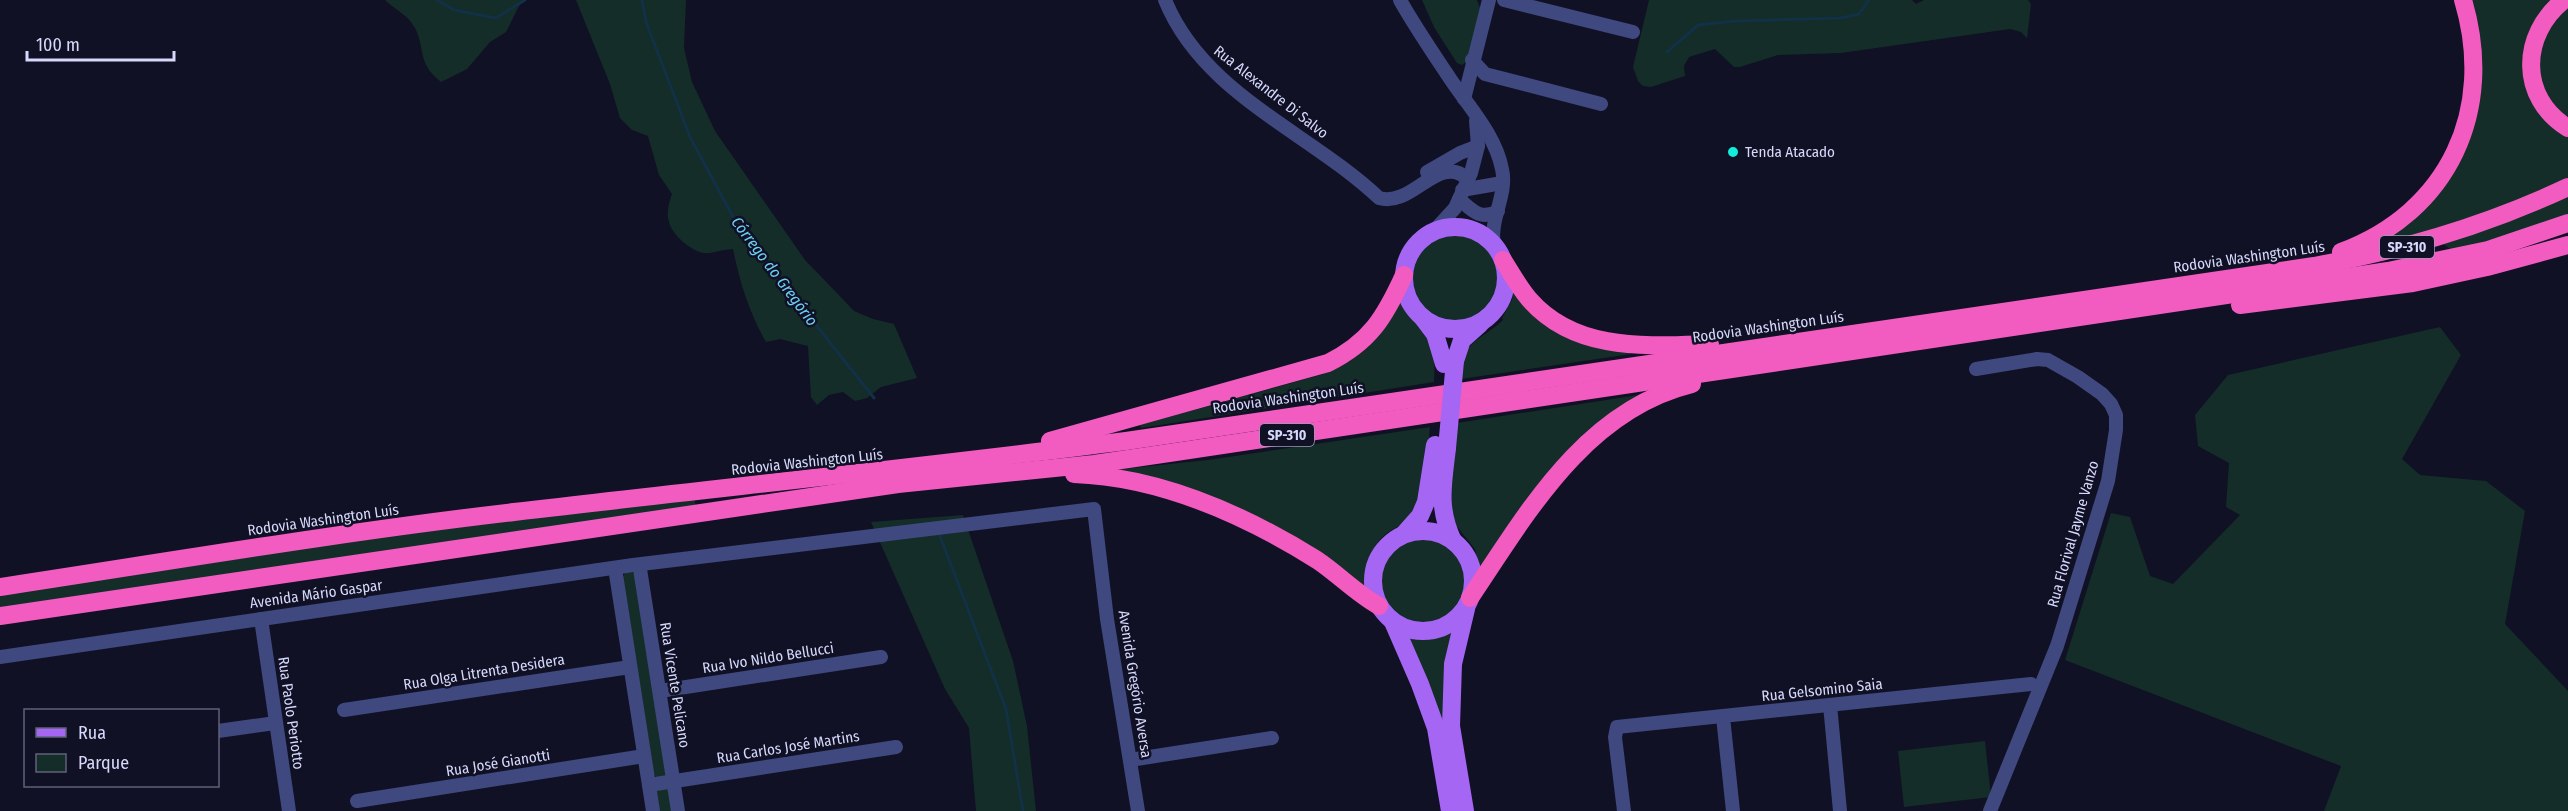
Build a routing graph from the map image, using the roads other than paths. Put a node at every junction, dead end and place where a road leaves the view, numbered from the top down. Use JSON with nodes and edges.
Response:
{"nodes":[{"id":1,"x":1165,"y":0,"type":"edge"},
{"id":2,"x":1400,"y":0,"type":"edge"},
{"id":3,"x":1489,"y":0,"type":"edge"},
{"id":4,"x":1504,"y":0,"type":"edge"},
{"id":5,"x":2463,"y":0,"type":"edge"},
{"id":6,"x":2564,"y":0,"type":"edge"},
{"id":7,"x":1633,"y":32,"type":"dead end"},
{"id":8,"x":1472,"y":62,"type":"junction"},
{"id":9,"x":1447,"y":74,"type":"junction"},
{"id":10,"x":1464,"y":99,"type":"junction"},
{"id":11,"x":1601,"y":104,"type":"dead end"},
{"id":12,"x":1475,"y":116,"type":"junction"},
{"id":13,"x":2568,"y":128,"type":"edge"},
{"id":14,"x":1478,"y":146,"type":"junction"},
{"id":15,"x":1500,"y":158,"type":"junction"},
{"id":16,"x":1502,"y":183,"type":"junction"},
{"id":17,"x":2568,"y":187,"type":"edge"},
{"id":18,"x":1463,"y":189,"type":"junction"},
{"id":19,"x":1375,"y":194,"type":"junction"},
{"id":20,"x":1498,"y":211,"type":"junction"},
{"id":21,"x":2568,"y":223,"type":"edge"},
{"id":22,"x":1434,"y":231,"type":"junction"},
{"id":23,"x":2568,"y":245,"type":"edge"},
{"id":24,"x":1498,"y":253,"type":"junction"},
{"id":25,"x":1404,"y":275,"type":"junction"},
{"id":26,"x":2238,"y":276,"type":"junction"},
{"id":27,"x":1422,"y":316,"type":"junction"},
{"id":28,"x":1486,"y":318,"type":"junction"},
{"id":29,"x":2044,"y":324,"type":"junction"},
{"id":30,"x":1790,"y":342,"type":"junction"},
{"id":31,"x":1803,"y":358,"type":"junction"},
{"id":32,"x":1450,"y":362,"type":"junction"},
{"id":33,"x":1976,"y":369,"type":"dead end"},
{"id":34,"x":1441,"y":447,"type":"junction"},
{"id":35,"x":938,"y":466,"type":"junction"},
{"id":36,"x":1006,"y":471,"type":"junction"},
{"id":37,"x":1404,"y":534,"type":"junction"},
{"id":38,"x":1453,"y":541,"type":"junction"},
{"id":39,"x":637,"y":566,"type":"junction"},
{"id":40,"x":615,"y":568,"type":"junction"},
{"id":41,"x":0,"y":586,"type":"edge"},
{"id":42,"x":1469,"y":601,"type":"junction"},
{"id":43,"x":1379,"y":606,"type":"junction"},
{"id":44,"x":0,"y":616,"type":"edge"},
{"id":45,"x":261,"y":619,"type":"junction"},
{"id":46,"x":1393,"y":622,"type":"junction"},
{"id":47,"x":0,"y":657,"type":"edge"},
{"id":48,"x":881,"y":657,"type":"dead end"},
{"id":49,"x":630,"y":667,"type":"junction"},
{"id":50,"x":2031,"y":684,"type":"dead end"},
{"id":51,"x":660,"y":691,"type":"junction"},
{"id":52,"x":1830,"y":705,"type":"junction"},
{"id":53,"x":344,"y":710,"type":"dead end"},
{"id":54,"x":1724,"y":717,"type":"junction"},
{"id":55,"x":275,"y":723,"type":"junction"},
{"id":56,"x":219,"y":731,"type":"edge"},
{"id":57,"x":1272,"y":738,"type":"dead end"},
{"id":58,"x":896,"y":747,"type":"dead end"},
{"id":59,"x":644,"y":756,"type":"junction"},
{"id":60,"x":1130,"y":760,"type":"junction"},
{"id":61,"x":674,"y":781,"type":"junction"},
{"id":62,"x":649,"y":785,"type":"junction"},
{"id":63,"x":357,"y":801,"type":"dead end"},
{"id":64,"x":289,"y":811,"type":"edge"},
{"id":65,"x":653,"y":811,"type":"edge"},
{"id":66,"x":678,"y":811,"type":"edge"},
{"id":67,"x":1138,"y":811,"type":"edge"},
{"id":68,"x":1450,"y":811,"type":"edge"},
{"id":69,"x":1465,"y":811,"type":"edge"},
{"id":70,"x":1624,"y":811,"type":"edge"},
{"id":71,"x":1733,"y":811,"type":"edge"},
{"id":72,"x":1840,"y":811,"type":"edge"},
{"id":73,"x":1990,"y":811,"type":"edge"}],
"edges":[{"from":1,"to":19,"type":"street","name":"Rua Alexandre Di Salvo"},
{"from":2,"to":9,"type":"street"},
{"from":3,"to":8,"type":"street"},
{"from":4,"to":7,"type":"street"},
{"from":5,"to":26,"type":"highway"},
{"from":6,"to":13,"type":"highway"},
{"from":8,"to":9,"type":"street"},
{"from":8,"to":10,"type":"street"},
{"from":8,"to":11,"type":"street"},
{"from":9,"to":10,"type":"street"},
{"from":10,"to":12,"type":"street"},
{"from":12,"to":14,"type":"street"},
{"from":12,"to":15,"type":"street"},
{"from":14,"to":15,"type":"street"},
{"from":14,"to":18,"type":"street"},
{"from":14,"to":19,"type":"street"},
{"from":15,"to":16,"type":"street"},
{"from":16,"to":18,"type":"street"},
{"from":16,"to":20,"type":"street"},
{"from":17,"to":26,"type":"highway","name":"Rodovia Washington Luís","number":"SP-310"},
{"from":18,"to":19,"type":"street"},
{"from":18,"to":20,"type":"street"},
{"from":18,"to":22,"type":"street"},
{"from":20,"to":24,"type":"street"},
{"from":21,"to":29,"type":"highway","name":"Rodovia Washington Luís","number":"SP-310"},
{"from":22,"to":24,"type":"main road"},
{"from":22,"to":25,"type":"main road"},
{"from":23,"to":29,"type":"highway"},
{"from":24,"to":28,"type":"main road"},
{"from":24,"to":30,"type":"highway"},
{"from":25,"to":27,"type":"main road"},
{"from":25,"to":35,"type":"highway"},
{"from":26,"to":30,"type":"highway","name":"Rodovia Washington Luís","number":"SP-310"},
{"from":27,"to":28,"type":"main road"},
{"from":27,"to":32,"type":"main road"},
{"from":28,"to":32,"type":"main road"},
{"from":29,"to":31,"type":"highway","name":"Rodovia Washington Luís","number":"SP-310"},
{"from":30,"to":35,"type":"highway","name":"Rodovia Washington Luís","number":"SP-310"},
{"from":31,"to":36,"type":"highway","name":"Rodovia Washington Luís","number":"SP-310"},
{"from":31,"to":42,"type":"highway"},
{"from":32,"to":34,"type":"main road","bridge":true},
{"from":33,"to":73,"type":"street","name":"Rua Florival Jayme Vanzo"},
{"from":34,"to":37,"type":"main road"},
{"from":34,"to":38,"type":"main road"},
{"from":35,"to":41,"type":"highway","name":"Rodovia Washington Luís","number":"SP-310"},
{"from":36,"to":43,"type":"highway"},
{"from":36,"to":44,"type":"highway","name":"Rodovia Washington Luís","number":"SP-310"},
{"from":37,"to":38,"type":"main road"},
{"from":37,"to":43,"type":"main road"},
{"from":38,"to":42,"type":"main road"},
{"from":39,"to":40,"type":"street","name":"Avenida Mário Gaspar"},
{"from":39,"to":51,"type":"street","name":"Rua Vicente Pelicano"},
{"from":39,"to":60,"type":"street","name":"Avenida Gregório Aversa"},
{"from":40,"to":45,"type":"street","name":"Avenida Mário Gaspar"},
{"from":40,"to":49,"type":"street"},
{"from":42,"to":46,"type":"main road"},
{"from":42,"to":69,"type":"main road"},
{"from":43,"to":46,"type":"main road"},
{"from":45,"to":47,"type":"street","name":"Avenida Mário Gaspar"},
{"from":45,"to":55,"type":"street","name":"Rua Paolo Periotto"},
{"from":46,"to":68,"type":"main road"},
{"from":48,"to":51,"type":"street","name":"Rua Ivo Nildo Bellucci"},
{"from":49,"to":53,"type":"street","name":"Rua Olga Litrenta Desidera"},
{"from":49,"to":59,"type":"street"},
{"from":50,"to":52,"type":"street","name":"Rua Gelsomino Saia"},
{"from":51,"to":61,"type":"street","name":"Rua Vicente Pelicano"},
{"from":52,"to":54,"type":"street","name":"Rua Gelsomino Saia"},
{"from":52,"to":72,"type":"street"},
{"from":54,"to":70,"type":"street","name":"Rua Gelsomino Saia"},
{"from":54,"to":71,"type":"street"},
{"from":55,"to":56,"type":"street"},
{"from":55,"to":64,"type":"street","name":"Rua Paolo Periotto"},
{"from":57,"to":60,"type":"street"},
{"from":58,"to":61,"type":"street","name":"Rua Carlos José Martins"},
{"from":59,"to":62,"type":"street"},
{"from":59,"to":63,"type":"street","name":"Rua José Gianotti"},
{"from":60,"to":67,"type":"street","name":"Avenida Gregório Aversa"},
{"from":61,"to":62,"type":"street","name":"Rua Carlos José Martins"},
{"from":61,"to":66,"type":"street","name":"Rua Vicente Pelicano"},
{"from":62,"to":65,"type":"street"}]}
